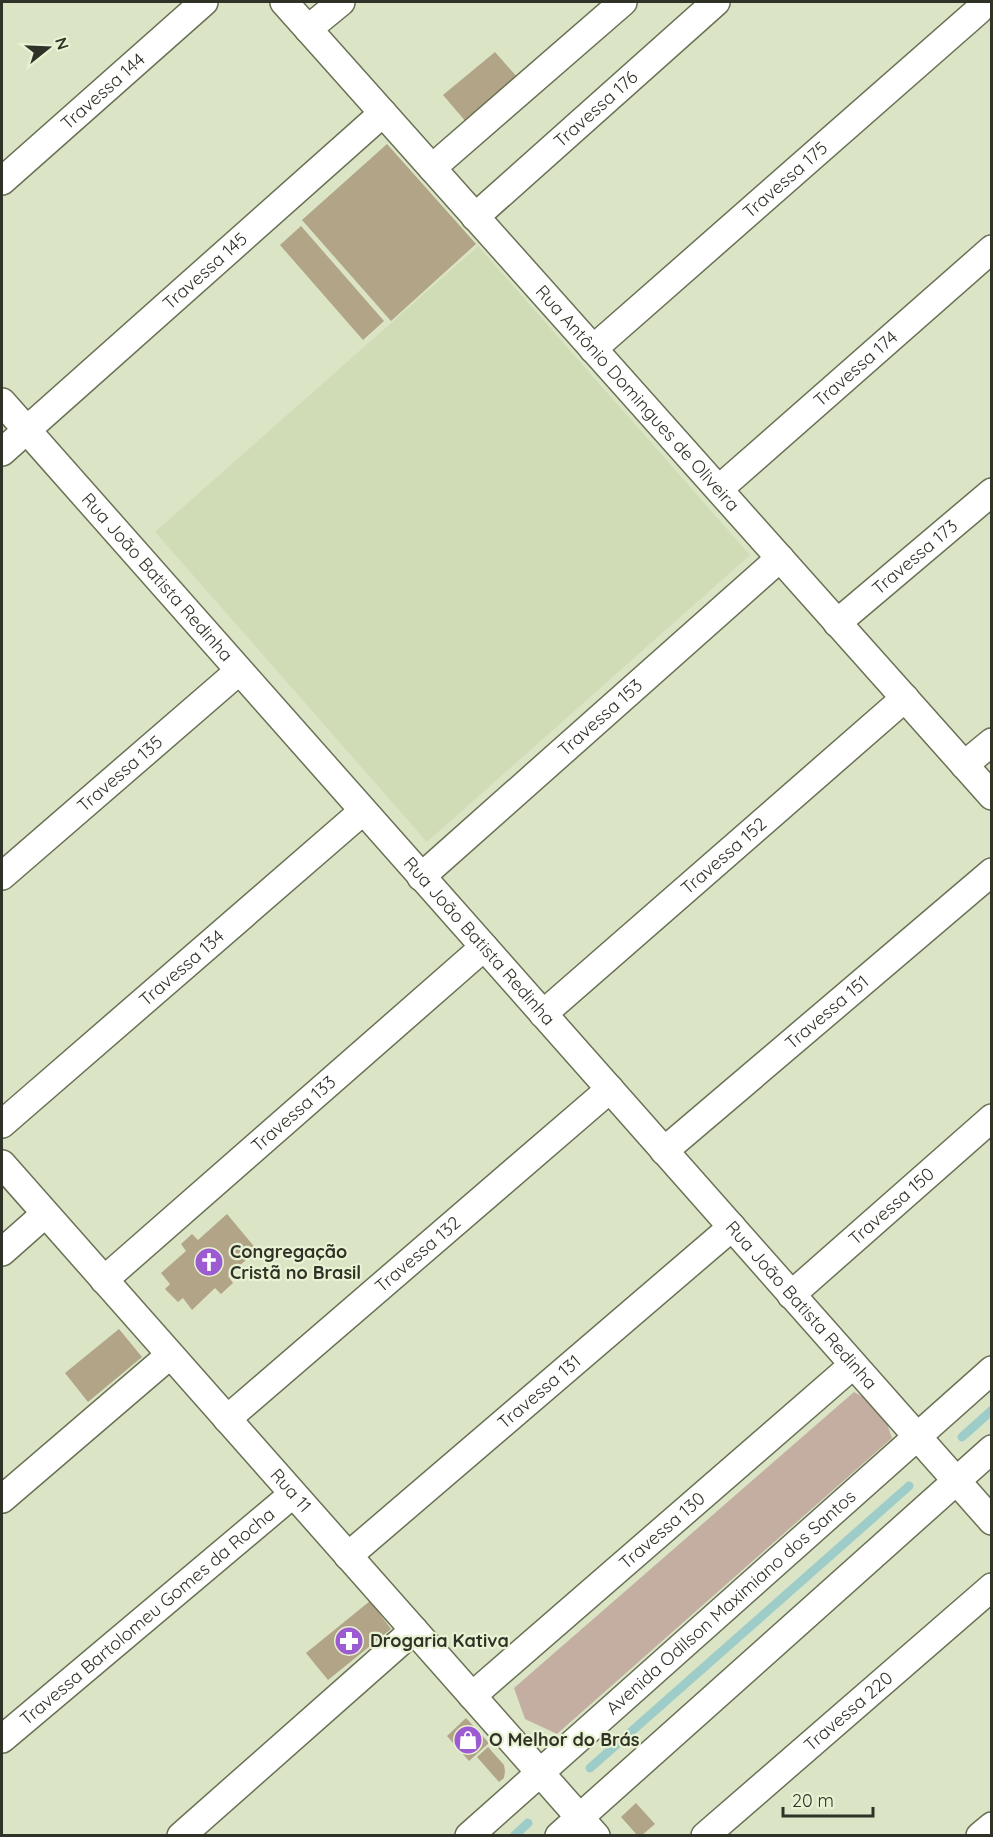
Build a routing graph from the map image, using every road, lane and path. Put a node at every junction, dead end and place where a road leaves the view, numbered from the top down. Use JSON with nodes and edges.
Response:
{"nodes":[{"id":1,"x":204,"y":2,"type":"edge"},
{"id":2,"x":284,"y":2,"type":"edge"},
{"id":3,"x":341,"y":2,"type":"edge"},
{"id":4,"x":623,"y":2,"type":"edge"},
{"id":5,"x":716,"y":2,"type":"edge"},
{"id":6,"x":981,"y":12,"type":"edge"},
{"id":7,"x":308,"y":29,"type":"junction"},
{"id":8,"x":383,"y":113,"type":"junction"},
{"id":9,"x":432,"y":168,"type":"junction"},
{"id":10,"x":2,"y":181,"type":"edge"},
{"id":11,"x":476,"y":217,"type":"junction"},
{"id":12,"x":992,"y":249,"type":"edge"},
{"id":13,"x":593,"y":349,"type":"junction"},
{"id":14,"x":2,"y":402,"type":"edge"},
{"id":15,"x":26,"y":430,"type":"junction"},
{"id":16,"x":2,"y":452,"type":"edge"},
{"id":17,"x":718,"y":489,"type":"junction"},
{"id":18,"x":992,"y":492,"type":"edge"},
{"id":19,"x":780,"y":558,"type":"junction"},
{"id":20,"x":837,"y":623,"type":"junction"},
{"id":21,"x":239,"y":671,"type":"junction"},
{"id":22,"x":905,"y":698,"type":"junction"},
{"id":23,"x":992,"y":742,"type":"edge"},
{"id":24,"x":964,"y":765,"type":"junction"},
{"id":25,"x":992,"y":796,"type":"edge"},
{"id":26,"x":363,"y":811,"type":"junction"},
{"id":27,"x":992,"y":872,"type":"edge"},
{"id":28,"x":2,"y":876,"type":"edge"},
{"id":29,"x":421,"y":877,"type":"junction"},
{"id":30,"x":484,"y":947,"type":"junction"},
{"id":31,"x":543,"y":1014,"type":"junction"},
{"id":32,"x":610,"y":1089,"type":"junction"},
{"id":33,"x":992,"y":1118,"type":"edge"},
{"id":34,"x":2,"y":1124,"type":"edge"},
{"id":35,"x":664,"y":1152,"type":"junction"},
{"id":36,"x":2,"y":1164,"type":"edge"},
{"id":37,"x":45,"y":1214,"type":"junction"},
{"id":38,"x":732,"y":1227,"type":"junction"},
{"id":39,"x":2,"y":1252,"type":"edge"},
{"id":40,"x":104,"y":1280,"type":"junction"},
{"id":41,"x":791,"y":1295,"type":"junction"},
{"id":42,"x":170,"y":1355,"type":"junction"},
{"id":43,"x":853,"y":1365,"type":"junction"},
{"id":44,"x":992,"y":1370,"type":"edge"},
{"id":45,"x":227,"y":1419,"type":"junction"},
{"id":46,"x":916,"y":1436,"type":"junction"},
{"id":47,"x":992,"y":1449,"type":"edge"},
{"id":48,"x":956,"y":1480,"type":"junction"},
{"id":49,"x":293,"y":1494,"type":"junction"},
{"id":50,"x":2,"y":1499,"type":"edge"},
{"id":51,"x":992,"y":1521,"type":"edge"},
{"id":52,"x":348,"y":1556,"type":"junction"},
{"id":53,"x":992,"y":1587,"type":"edge"},
{"id":54,"x":414,"y":1630,"type":"junction"},
{"id":55,"x":472,"y":1696,"type":"junction"},
{"id":56,"x":2,"y":1739,"type":"edge"},
{"id":57,"x":540,"y":1773,"type":"junction"},
{"id":58,"x":588,"y":1826,"type":"edge"},
{"id":59,"x":992,"y":1826,"type":"edge"},
{"id":60,"x":181,"y":1836,"type":"edge"},
{"id":61,"x":469,"y":1836,"type":"edge"},
{"id":62,"x":560,"y":1836,"type":"edge"},
{"id":63,"x":705,"y":1836,"type":"edge"},
{"id":64,"x":980,"y":1836,"type":"edge"}],
"edges":[{"from":1,"to":10,"type":"street","name":"Travessa 144"},
{"from":2,"to":7,"type":"street","name":"Rua Antônio Domingues de Oliveira"},
{"from":3,"to":7,"type":"street"},
{"from":4,"to":9,"type":"street"},
{"from":5,"to":11,"type":"street","name":"Travessa 176"},
{"from":6,"to":13,"type":"street","name":"Travessa 175"},
{"from":7,"to":8,"type":"street","name":"Rua Antônio Domingues de Oliveira"},
{"from":8,"to":9,"type":"street","name":"Rua Antônio Domingues de Oliveira"},
{"from":8,"to":15,"type":"street","name":"Travessa 145"},
{"from":9,"to":11,"type":"street","name":"Rua Antônio Domingues de Oliveira"},
{"from":11,"to":13,"type":"street","name":"Rua Antônio Domingues de Oliveira"},
{"from":12,"to":17,"type":"street","name":"Travessa 174"},
{"from":13,"to":17,"type":"street","name":"Rua Antônio Domingues de Oliveira"},
{"from":14,"to":15,"type":"street","name":"Rua João Batista Redinha"},
{"from":15,"to":16,"type":"street","name":"Travessa 145"},
{"from":15,"to":21,"type":"street","name":"Rua João Batista Redinha"},
{"from":17,"to":19,"type":"street","name":"Rua Antônio Domingues de Oliveira"},
{"from":18,"to":20,"type":"street","name":"Travessa 173"},
{"from":19,"to":20,"type":"street","name":"Rua Antônio Domingues de Oliveira"},
{"from":19,"to":29,"type":"street","name":"Travessa 153"},
{"from":20,"to":22,"type":"street","name":"Rua Antônio Domingues de Oliveira"},
{"from":21,"to":26,"type":"street","name":"Rua João Batista Redinha"},
{"from":21,"to":28,"type":"street","name":"Travessa 135"},
{"from":22,"to":24,"type":"street","name":"Rua Antônio Domingues de Oliveira"},
{"from":22,"to":31,"type":"street","name":"Travessa 152"},
{"from":23,"to":24,"type":"street"},
{"from":24,"to":25,"type":"street","name":"Rua Antônio Domingues de Oliveira"},
{"from":26,"to":29,"type":"street","name":"Rua João Batista Redinha"},
{"from":26,"to":34,"type":"street","name":"Travessa 134"},
{"from":27,"to":35,"type":"street","name":"Travessa 151"},
{"from":29,"to":30,"type":"street","name":"Rua João Batista Redinha"},
{"from":30,"to":31,"type":"street","name":"Rua João Batista Redinha"},
{"from":30,"to":40,"type":"street","name":"Travessa 133"},
{"from":31,"to":32,"type":"street","name":"Rua João Batista Redinha"},
{"from":32,"to":35,"type":"street","name":"Rua João Batista Redinha"},
{"from":32,"to":45,"type":"street","name":"Travessa 132"},
{"from":33,"to":41,"type":"street","name":"Travessa 150"},
{"from":35,"to":38,"type":"street","name":"Rua João Batista Redinha"},
{"from":36,"to":37,"type":"street","name":"Rua 11"},
{"from":37,"to":39,"type":"street"},
{"from":37,"to":40,"type":"street","name":"Rua 11"},
{"from":38,"to":41,"type":"street","name":"Rua João Batista Redinha"},
{"from":38,"to":52,"type":"street","name":"Travessa 131"},
{"from":40,"to":42,"type":"street","name":"Rua 11"},
{"from":41,"to":43,"type":"street","name":"Rua João Batista Redinha"},
{"from":42,"to":45,"type":"street","name":"Rua 11"},
{"from":42,"to":50,"type":"street"},
{"from":43,"to":46,"type":"street","name":"Rua João Batista Redinha"},
{"from":43,"to":55,"type":"street","name":"Travessa 130"},
{"from":44,"to":46,"type":"street","name":"Avenida Odilson Maximiano dos Santos"},
{"from":45,"to":49,"type":"street","name":"Rua 11"},
{"from":46,"to":48,"type":"street","name":"Rua João Batista Redinha"},
{"from":46,"to":57,"type":"street","name":"Avenida Odilson Maximiano dos Santos"},
{"from":47,"to":48,"type":"street"},
{"from":48,"to":51,"type":"street","name":"Rua João Batista Redinha"},
{"from":48,"to":58,"type":"street"},
{"from":49,"to":52,"type":"street","name":"Rua 11"},
{"from":49,"to":56,"type":"street","name":"Travessa Bartolomeu Gomes da Rocha"},
{"from":52,"to":54,"type":"street","name":"Rua 11"},
{"from":53,"to":63,"type":"street","name":"Travessa 220"},
{"from":54,"to":55,"type":"street","name":"Rua 11"},
{"from":54,"to":60,"type":"street"},
{"from":55,"to":57,"type":"street","name":"Rua 11"},
{"from":57,"to":58,"type":"street","name":"Rua 11"},
{"from":57,"to":61,"type":"street","name":"Avenida Odilson Maximiano dos Santos"},
{"from":58,"to":62,"type":"street"},
{"from":59,"to":64,"type":"street"}]}
